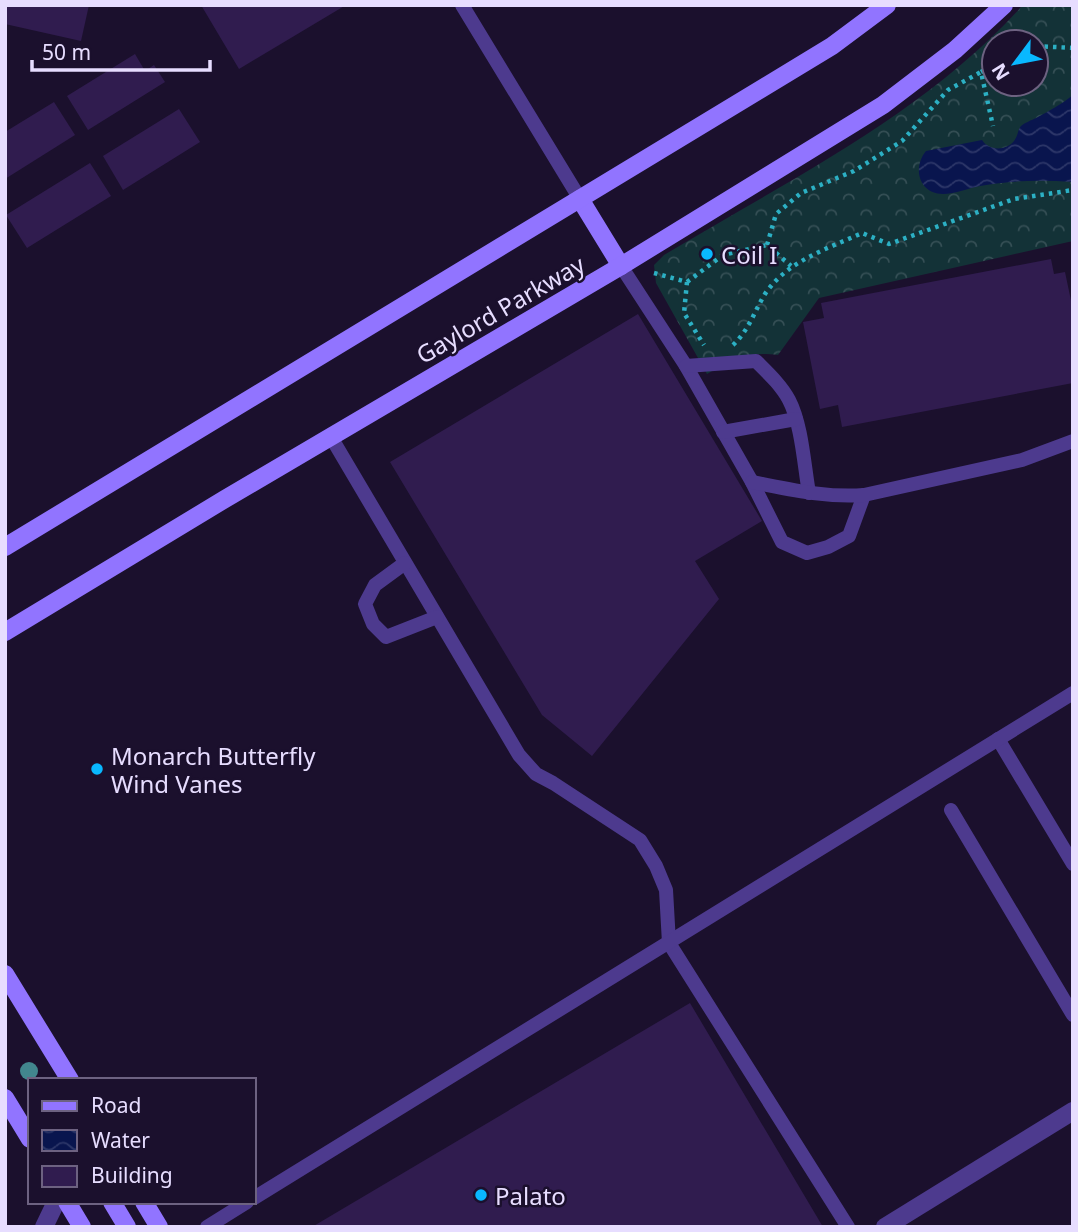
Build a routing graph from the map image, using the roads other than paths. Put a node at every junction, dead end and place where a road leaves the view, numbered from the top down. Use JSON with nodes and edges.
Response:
{"nodes":[{"id":1,"x":462,"y":5,"type":"edge"},
{"id":2,"x":887,"y":5,"type":"edge"},
{"id":3,"x":1004,"y":5,"type":"edge"},
{"id":4,"x":580,"y":199,"type":"junction"},
{"id":5,"x":621,"y":266,"type":"junction"},
{"id":6,"x":686,"y":366,"type":"junction"},
{"id":7,"x":796,"y":419,"type":"junction"},
{"id":8,"x":723,"y":432,"type":"junction"},
{"id":9,"x":331,"y":437,"type":"junction"},
{"id":10,"x":1073,"y":441,"type":"edge"},
{"id":11,"x":752,"y":482,"type":"junction"},
{"id":12,"x":809,"y":493,"type":"junction"},
{"id":13,"x":864,"y":495,"type":"junction"},
{"id":14,"x":5,"y":547,"type":"edge"},
{"id":15,"x":405,"y":563,"type":"junction"},
{"id":16,"x":437,"y":617,"type":"junction"},
{"id":17,"x":5,"y":632,"type":"edge"},
{"id":18,"x":1073,"y":693,"type":"edge"},
{"id":19,"x":998,"y":738,"type":"junction"},
{"id":20,"x":951,"y":810,"type":"dead end"},
{"id":21,"x":1073,"y":864,"type":"edge"},
{"id":22,"x":668,"y":943,"type":"junction"},
{"id":23,"x":5,"y":974,"type":"edge"},
{"id":24,"x":1073,"y":1015,"type":"edge"},
{"id":25,"x":69,"y":1078,"type":"edge"},
{"id":26,"x":5,"y":1098,"type":"edge"},
{"id":27,"x":1073,"y":1111,"type":"edge"},
{"id":28,"x":28,"y":1136,"type":"edge"},
{"id":29,"x":256,"y":1197,"type":"edge"},
{"id":30,"x":55,"y":1204,"type":"edge"},
{"id":31,"x":68,"y":1204,"type":"edge"},
{"id":32,"x":113,"y":1204,"type":"edge"},
{"id":33,"x":145,"y":1204,"type":"edge"},
{"id":34,"x":244,"y":1204,"type":"edge"},
{"id":35,"x":44,"y":1227,"type":"edge"},
{"id":36,"x":82,"y":1227,"type":"edge"},
{"id":37,"x":127,"y":1227,"type":"edge"},
{"id":38,"x":159,"y":1227,"type":"edge"},
{"id":39,"x":207,"y":1227,"type":"edge"},
{"id":40,"x":848,"y":1227,"type":"edge"},
{"id":41,"x":885,"y":1227,"type":"edge"}],
"edges":[{"from":1,"to":4,"type":"lane"},
{"from":2,"to":4,"type":"street"},
{"from":3,"to":5,"type":"street","name":"Gaylord Parkway"},
{"from":4,"to":5,"type":"street"},
{"from":4,"to":14,"type":"street"},
{"from":5,"to":6,"type":"lane"},
{"from":5,"to":9,"type":"street","name":"Gaylord Parkway"},
{"from":6,"to":7,"type":"lane"},
{"from":6,"to":8,"type":"lane"},
{"from":7,"to":8,"type":"lane"},
{"from":7,"to":12,"type":"lane"},
{"from":8,"to":11,"type":"lane"},
{"from":9,"to":15,"type":"lane"},
{"from":9,"to":17,"type":"street","name":"Gaylord Parkway"},
{"from":10,"to":13,"type":"lane"},
{"from":11,"to":12,"type":"lane"},
{"from":11,"to":13,"type":"lane"},
{"from":12,"to":13,"type":"lane"},
{"from":15,"to":16,"type":"lane"},
{"from":15,"to":16,"type":"lane"},
{"from":16,"to":22,"type":"lane"},
{"from":18,"to":19,"type":"lane"},
{"from":19,"to":21,"type":"lane"},
{"from":19,"to":22,"type":"lane"},
{"from":20,"to":24,"type":"lane"},
{"from":22,"to":29,"type":"lane"},
{"from":22,"to":40,"type":"lane"},
{"from":23,"to":25,"type":"street"},
{"from":26,"to":28,"type":"street"},
{"from":27,"to":41,"type":"street"},
{"from":30,"to":35,"type":"street"},
{"from":31,"to":36,"type":"street"},
{"from":32,"to":37,"type":"street"},
{"from":33,"to":38,"type":"street"},
{"from":34,"to":39,"type":"lane"}]}
